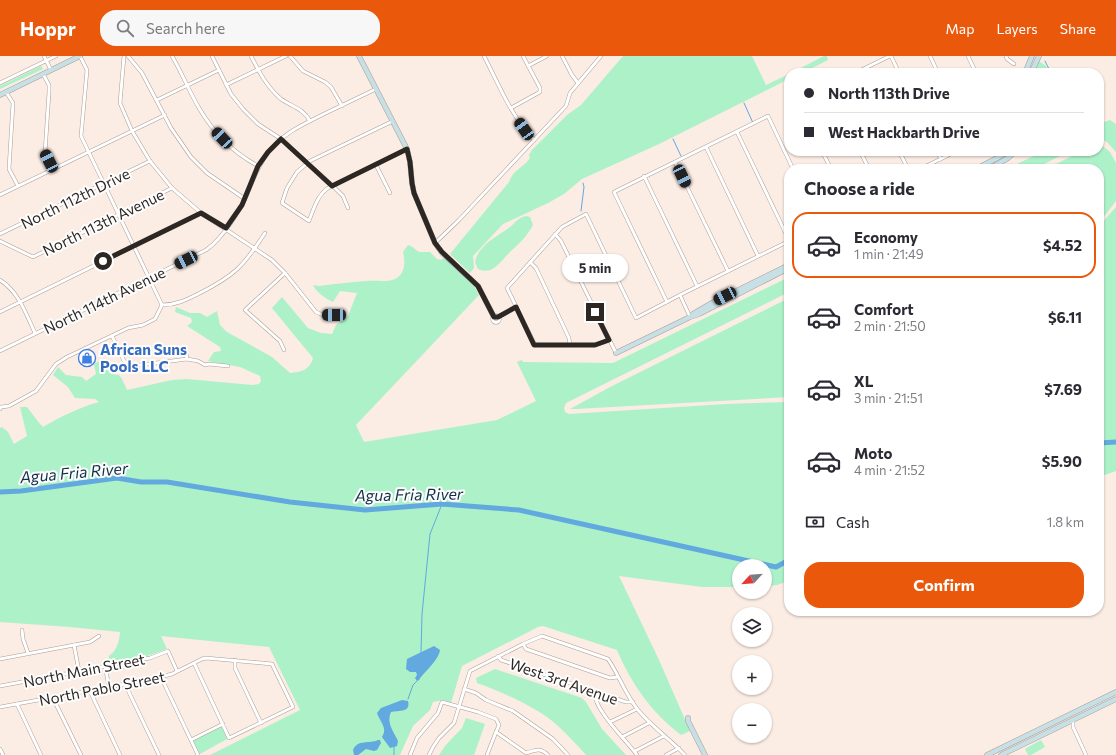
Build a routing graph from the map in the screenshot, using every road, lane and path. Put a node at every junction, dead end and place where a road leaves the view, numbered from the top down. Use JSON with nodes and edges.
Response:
{"nodes":[{"id":1,"x":44,"y":56,"type":"edge"},
{"id":2,"x":56,"y":56,"type":"edge"},
{"id":3,"x":80,"y":56,"type":"edge"},
{"id":4,"x":124,"y":56,"type":"edge"},
{"id":5,"x":128,"y":56,"type":"edge"},
{"id":6,"x":172,"y":56,"type":"edge"},
{"id":7,"x":212,"y":56,"type":"edge"},
{"id":8,"x":251,"y":56,"type":"edge"},
{"id":9,"x":286,"y":56,"type":"edge"},
{"id":10,"x":290,"y":56,"type":"edge"},
{"id":11,"x":359,"y":56,"type":"edge"},
{"id":12,"x":484,"y":56,"type":"edge"},
{"id":13,"x":523,"y":56,"type":"edge"},
{"id":14,"x":547,"y":56,"type":"edge"},
{"id":15,"x":562,"y":56,"type":"edge"},
{"id":16,"x":601,"y":56,"type":"edge"},
{"id":17,"x":890,"y":56,"type":"edge"},
{"id":18,"x":930,"y":56,"type":"edge"},
{"id":19,"x":968,"y":56,"type":"edge"},
{"id":20,"x":1006,"y":56,"type":"edge"},
{"id":21,"x":1032,"y":56,"type":"edge"},
{"id":22,"x":1039,"y":56,"type":"edge"},
{"id":23,"x":46,"y":61,"type":"junction"},
{"id":24,"x":1030,"y":61,"type":"junction"},
{"id":25,"x":1035,"y":63,"type":"junction"},
{"id":26,"x":1014,"y":64,"type":"dead end"},
{"id":27,"x":528,"y":66,"type":"junction"},
{"id":28,"x":868,"y":68,"type":"edge"},
{"id":29,"x":896,"y":68,"type":"edge"},
{"id":30,"x":936,"y":68,"type":"edge"},
{"id":31,"x":974,"y":68,"type":"edge"},
{"id":32,"x":1027,"y":68,"type":"edge"},
{"id":33,"x":1033,"y":68,"type":"edge"},
{"id":34,"x":51,"y":70,"type":"junction"},
{"id":35,"x":219,"y":70,"type":"junction"},
{"id":36,"x":258,"y":70,"type":"junction"},
{"id":37,"x":43,"y":74,"type":"junction"},
{"id":38,"x":0,"y":83,"type":"edge"},
{"id":39,"x":578,"y":83,"type":"junction"},
{"id":40,"x":226,"y":85,"type":"junction"},
{"id":41,"x":188,"y":86,"type":"junction"},
{"id":42,"x":376,"y":89,"type":"junction"},
{"id":43,"x":6,"y":92,"type":"junction"},
{"id":44,"x":0,"y":95,"type":"edge"},
{"id":45,"x":157,"y":100,"type":"junction"},
{"id":46,"x":342,"y":106,"type":"junction"},
{"id":47,"x":511,"y":108,"type":"junction"},
{"id":48,"x":165,"y":115,"type":"junction"},
{"id":49,"x":310,"y":121,"type":"junction"},
{"id":50,"x":392,"y":121,"type":"junction"},
{"id":51,"x":132,"y":131,"type":"junction"},
{"id":52,"x":737,"y":132,"type":"junction"},
{"id":53,"x":281,"y":139,"type":"junction"},
{"id":54,"x":534,"y":140,"type":"junction"},
{"id":55,"x":706,"y":147,"type":"junction"},
{"id":56,"x":407,"y":149,"type":"junction"},
{"id":57,"x":784,"y":150,"type":"edge"},
{"id":58,"x":89,"y":152,"type":"junction"},
{"id":59,"x":940,"y":156,"type":"edge"},
{"id":60,"x":947,"y":156,"type":"edge"},
{"id":61,"x":1000,"y":156,"type":"edge"},
{"id":62,"x":1010,"y":156,"type":"edge"},
{"id":63,"x":941,"y":159,"type":"junction"},
{"id":64,"x":150,"y":161,"type":"junction"},
{"id":65,"x":675,"y":162,"type":"junction"},
{"id":66,"x":307,"y":163,"type":"junction"},
{"id":67,"x":933,"y":164,"type":"edge"},
{"id":68,"x":986,"y":164,"type":"edge"},
{"id":69,"x":998,"y":164,"type":"edge"},
{"id":70,"x":376,"y":165,"type":"junction"},
{"id":71,"x":258,"y":166,"type":"junction"},
{"id":72,"x":53,"y":169,"type":"junction"},
{"id":73,"x":644,"y":176,"type":"junction"},
{"id":74,"x":105,"y":184,"type":"junction"},
{"id":75,"x":18,"y":186,"type":"junction"},
{"id":76,"x":332,"y":186,"type":"junction"},
{"id":77,"x":172,"y":188,"type":"junction"},
{"id":78,"x":390,"y":193,"type":"dead end"},
{"id":79,"x":0,"y":195,"type":"edge"},
{"id":80,"x":245,"y":199,"type":"junction"},
{"id":81,"x":348,"y":208,"type":"dead end"},
{"id":82,"x":581,"y":211,"type":"dead end"},
{"id":83,"x":201,"y":213,"type":"junction"},
{"id":84,"x":119,"y":214,"type":"junction"},
{"id":85,"x":584,"y":214,"type":"junction"},
{"id":86,"x":226,"y":228,"type":"junction"},
{"id":87,"x":784,"y":230,"type":"edge"},
{"id":88,"x":265,"y":233,"type":"dead end"},
{"id":89,"x":0,"y":234,"type":"edge"},
{"id":90,"x":555,"y":234,"type":"junction"},
{"id":91,"x":0,"y":240,"type":"edge"},
{"id":92,"x":435,"y":243,"type":"junction"},
{"id":93,"x":784,"y":243,"type":"edge"},
{"id":94,"x":134,"y":246,"type":"junction"},
{"id":95,"x":255,"y":249,"type":"junction"},
{"id":96,"x":758,"y":256,"type":"junction"},
{"id":97,"x":530,"y":262,"type":"junction"},
{"id":98,"x":784,"y":267,"type":"edge"},
{"id":99,"x":728,"y":271,"type":"junction"},
{"id":100,"x":784,"y":271,"type":"edge"},
{"id":101,"x":285,"y":273,"type":"junction"},
{"id":102,"x":150,"y":278,"type":"junction"},
{"id":103,"x":0,"y":280,"type":"edge"},
{"id":104,"x":697,"y":286,"type":"junction"},
{"id":105,"x":680,"y":295,"type":"junction"},
{"id":106,"x":20,"y":301,"type":"junction"},
{"id":107,"x":666,"y":302,"type":"junction"},
{"id":108,"x":162,"y":305,"type":"junction"},
{"id":109,"x":516,"y":307,"type":"junction"},
{"id":110,"x":0,"y":312,"type":"edge"},
{"id":111,"x":334,"y":315,"type":"dead end"},
{"id":112,"x":496,"y":317,"type":"joint"},
{"id":113,"x":690,"y":317,"type":"junction"},
{"id":114,"x":35,"y":333,"type":"junction"},
{"id":115,"x":112,"y":336,"type":"junction"},
{"id":116,"x":609,"y":340,"type":"junction"},
{"id":117,"x":570,"y":345,"type":"junction"},
{"id":118,"x":284,"y":350,"type":"dead end"},
{"id":119,"x":0,"y":351,"type":"edge"},
{"id":120,"x":186,"y":353,"type":"dead end"},
{"id":121,"x":616,"y":354,"type":"joint"},
{"id":122,"x":187,"y":359,"type":"junction"},
{"id":123,"x":228,"y":366,"type":"dead end"},
{"id":124,"x":0,"y":406,"type":"edge"},
{"id":125,"x":22,"y":630,"type":"dead end"},
{"id":126,"x":99,"y":636,"type":"dead end"},
{"id":127,"x":523,"y":644,"type":"junction"},
{"id":128,"x":74,"y":645,"type":"junction"},
{"id":129,"x":28,"y":653,"type":"junction"},
{"id":130,"x":498,"y":656,"type":"junction"},
{"id":131,"x":0,"y":659,"type":"edge"},
{"id":132,"x":235,"y":660,"type":"junction"},
{"id":133,"x":194,"y":663,"type":"junction"},
{"id":134,"x":105,"y":666,"type":"junction"},
{"id":135,"x":79,"y":671,"type":"junction"},
{"id":136,"x":177,"y":671,"type":"junction"},
{"id":137,"x":161,"y":677,"type":"junction"},
{"id":138,"x":617,"y":677,"type":"junction"},
{"id":139,"x":125,"y":684,"type":"junction"},
{"id":140,"x":0,"y":686,"type":"edge"},
{"id":141,"x":109,"y":687,"type":"junction"},
{"id":142,"x":464,"y":689,"type":"junction"},
{"id":143,"x":90,"y":691,"type":"junction"},
{"id":144,"x":595,"y":692,"type":"junction"},
{"id":145,"x":1116,"y":692,"type":"edge"},
{"id":146,"x":54,"y":698,"type":"junction"},
{"id":147,"x":1116,"y":699,"type":"edge"},
{"id":148,"x":633,"y":702,"type":"junction"},
{"id":149,"x":17,"y":704,"type":"junction"},
{"id":150,"x":459,"y":706,"type":"junction"},
{"id":151,"x":0,"y":707,"type":"edge"},
{"id":152,"x":637,"y":709,"type":"junction"},
{"id":153,"x":688,"y":718,"type":"dead end"},
{"id":154,"x":1073,"y":720,"type":"junction"},
{"id":155,"x":261,"y":722,"type":"junction"},
{"id":156,"x":610,"y":722,"type":"junction"},
{"id":157,"x":649,"y":723,"type":"junction"},
{"id":158,"x":223,"y":724,"type":"junction"},
{"id":159,"x":496,"y":732,"type":"junction"},
{"id":160,"x":664,"y":736,"type":"junction"},
{"id":161,"x":622,"y":737,"type":"junction"},
{"id":162,"x":191,"y":740,"type":"junction"},
{"id":163,"x":679,"y":748,"type":"junction"},
{"id":164,"x":0,"y":749,"type":"edge"},
{"id":165,"x":635,"y":751,"type":"junction"},
{"id":166,"x":526,"y":753,"type":"junction"},
{"id":167,"x":999,"y":754,"type":"edge"},
{"id":168,"x":3,"y":755,"type":"edge"},
{"id":169,"x":41,"y":755,"type":"edge"},
{"id":170,"x":81,"y":755,"type":"edge"},
{"id":171,"x":120,"y":755,"type":"edge"},
{"id":172,"x":159,"y":755,"type":"edge"},
{"id":173,"x":198,"y":755,"type":"edge"},
{"id":174,"x":410,"y":755,"type":"edge"},
{"id":175,"x":429,"y":755,"type":"edge"},
{"id":176,"x":487,"y":755,"type":"edge"},
{"id":177,"x":520,"y":755,"type":"edge"},
{"id":178,"x":548,"y":755,"type":"edge"},
{"id":179,"x":568,"y":755,"type":"edge"},
{"id":180,"x":637,"y":755,"type":"edge"},
{"id":181,"x":666,"y":755,"type":"edge"},
{"id":182,"x":686,"y":755,"type":"edge"},
{"id":183,"x":704,"y":755,"type":"edge"},
{"id":184,"x":987,"y":755,"type":"edge"},
{"id":185,"x":1086,"y":755,"type":"edge"}],
"edges":[{"from":1,"to":23,"type":"street"},
{"from":2,"to":23,"type":"street"},
{"from":3,"to":34,"type":"street"},
{"from":3,"to":58,"type":"street"},
{"from":4,"to":51,"type":"street"},
{"from":5,"to":45,"type":"street"},
{"from":6,"to":41,"type":"street"},
{"from":7,"to":35,"type":"street"},
{"from":8,"to":36,"type":"street"},
{"from":9,"to":36,"type":"street"},
{"from":10,"to":46,"type":"street"},
{"from":11,"to":42,"type":"street"},
{"from":12,"to":47,"type":"street"},
{"from":13,"to":27,"type":"street"},
{"from":14,"to":27,"type":"street"},
{"from":15,"to":39,"type":"street"},
{"from":16,"to":39,"type":"street"},
{"from":17,"to":28,"type":"street"},
{"from":17,"to":29,"type":"street"},
{"from":18,"to":30,"type":"street"},
{"from":19,"to":31,"type":"street"},
{"from":20,"to":26,"type":"street"},
{"from":21,"to":24,"type":"street"},
{"from":22,"to":25,"type":"street"},
{"from":23,"to":34,"type":"street"},
{"from":23,"to":38,"type":"street"},
{"from":24,"to":25,"type":"street"},
{"from":24,"to":32,"type":"street"},
{"from":25,"to":33,"type":"street"},
{"from":27,"to":47,"type":"street"},
{"from":34,"to":37,"type":"street"},
{"from":35,"to":40,"type":"street"},
{"from":35,"to":41,"type":"street"},
{"from":36,"to":40,"type":"street"},
{"from":36,"to":49,"type":"street"},
{"from":37,"to":43,"type":"street"},
{"from":37,"to":72,"type":"street"},
{"from":39,"to":54,"type":"street"},
{"from":40,"to":53,"type":"street"},
{"from":41,"to":45,"type":"street"},
{"from":41,"to":71,"type":"street"},
{"from":42,"to":46,"type":"street","name":"North 114th Avenue"},
{"from":42,"to":50,"type":"street"},
{"from":43,"to":44,"type":"street"},
{"from":43,"to":75,"type":"street"},
{"from":45,"to":48,"type":"street"},
{"from":46,"to":49,"type":"street","name":"North 114th Avenue"},
{"from":47,"to":54,"type":"street"},
{"from":48,"to":51,"type":"street"},
{"from":48,"to":80,"type":"street"},
{"from":49,"to":53,"type":"street","name":"North 114th Avenue"},
{"from":50,"to":56,"type":"street"},
{"from":50,"to":66,"type":"street"},
{"from":51,"to":58,"type":"street"},
{"from":51,"to":64,"type":"street"},
{"from":52,"to":55,"type":"street"},
{"from":52,"to":57,"type":"street"},
{"from":52,"to":87,"type":"street"},
{"from":53,"to":66,"type":"street"},
{"from":53,"to":71,"type":"street","name":"North 114th Avenue"},
{"from":54,"to":92,"type":"street"},
{"from":55,"to":65,"type":"street"},
{"from":55,"to":96,"type":"street"},
{"from":56,"to":70,"type":"street"},
{"from":56,"to":92,"type":"street"},
{"from":58,"to":72,"type":"street"},
{"from":58,"to":74,"type":"street"},
{"from":59,"to":63,"type":"street"},
{"from":60,"to":63,"type":"street"},
{"from":61,"to":68,"type":"street"},
{"from":62,"to":69,"type":"street"},
{"from":63,"to":67,"type":"street"},
{"from":64,"to":74,"type":"street","name":"North 112th Drive"},
{"from":64,"to":77,"type":"street"},
{"from":65,"to":73,"type":"street"},
{"from":65,"to":99,"type":"street"},
{"from":66,"to":76,"type":"street"},
{"from":66,"to":76,"type":"street"},
{"from":70,"to":76,"type":"street"},
{"from":70,"to":78,"type":"street"},
{"from":71,"to":80,"type":"street","name":"North 114th Avenue"},
{"from":72,"to":75,"type":"street"},
{"from":73,"to":104,"type":"street"},
{"from":73,"to":107,"type":"street"},
{"from":74,"to":84,"type":"street"},
{"from":74,"to":89,"type":"street","name":"North 112th Drive"},
{"from":75,"to":79,"type":"street"},
{"from":76,"to":81,"type":"street"},
{"from":77,"to":83,"type":"street"},
{"from":77,"to":84,"type":"street","name":"North 113th Avenue"},
{"from":80,"to":86,"type":"street","name":"North 114th Avenue"},
{"from":82,"to":85,"type":"street"},
{"from":83,"to":86,"type":"street"},
{"from":83,"to":94,"type":"street"},
{"from":84,"to":91,"type":"street","name":"North 113th Avenue"},
{"from":84,"to":94,"type":"street"},
{"from":85,"to":90,"type":"street"},
{"from":85,"to":107,"type":"street"},
{"from":86,"to":95,"type":"street"},
{"from":86,"to":102,"type":"street","name":"North 114th Avenue"},
{"from":88,"to":95,"type":"street"},
{"from":90,"to":97,"type":"street"},
{"from":90,"to":116,"type":"street"},
{"from":92,"to":112,"type":"street"},
{"from":93,"to":96,"type":"street"},
{"from":94,"to":102,"type":"street"},
{"from":94,"to":106,"type":"street"},
{"from":95,"to":101,"type":"street"},
{"from":95,"to":108,"type":"street"},
{"from":96,"to":99,"type":"street"},
{"from":97,"to":109,"type":"street"},
{"from":97,"to":117,"type":"street"},
{"from":98,"to":113,"type":"street"},
{"from":99,"to":104,"type":"street"},
{"from":100,"to":113,"type":"street"},
{"from":101,"to":111,"type":"street"},
{"from":101,"to":118,"type":"street"},
{"from":102,"to":108,"type":"street"},
{"from":102,"to":114,"type":"street","name":"North 114th Avenue"},
{"from":103,"to":106,"type":"street"},
{"from":104,"to":105,"type":"street"},
{"from":105,"to":107,"type":"street"},
{"from":105,"to":113,"type":"street"},
{"from":106,"to":110,"type":"street"},
{"from":106,"to":114,"type":"street"},
{"from":108,"to":115,"type":"street"},
{"from":109,"to":112,"type":"street"},
{"from":109,"to":117,"type":"street"},
{"from":113,"to":121,"type":"street"},
{"from":114,"to":119,"type":"street","name":"North 114th Avenue"},
{"from":115,"to":122,"type":"street"},
{"from":115,"to":124,"type":"street"},
{"from":116,"to":117,"type":"street"},
{"from":116,"to":121,"type":"street"},
{"from":120,"to":122,"type":"street"},
{"from":122,"to":123,"type":"street"},
{"from":125,"to":129,"type":"street"},
{"from":126,"to":128,"type":"street"},
{"from":127,"to":130,"type":"street"},
{"from":127,"to":138,"type":"street"},
{"from":127,"to":138,"type":"street"},
{"from":128,"to":129,"type":"street"},
{"from":128,"to":135,"type":"street"},
{"from":129,"to":131,"type":"street"},
{"from":130,"to":142,"type":"street"},
{"from":130,"to":144,"type":"street","name":"West 3rd Avenue"},
{"from":132,"to":133,"type":"street","name":"North Pablo Street"},
{"from":132,"to":155,"type":"street"},
{"from":132,"to":155,"type":"street","name":"North Pablo Street"},
{"from":133,"to":136,"type":"street","name":"North Pablo Street"},
{"from":133,"to":158,"type":"street"},
{"from":134,"to":135,"type":"street","name":"North Main Street"},
{"from":134,"to":136,"type":"street","name":"North Main Street"},
{"from":134,"to":141,"type":"street"},
{"from":135,"to":140,"type":"street","name":"North Main Street"},
{"from":136,"to":137,"type":"street","name":"North Pablo Street"},
{"from":137,"to":139,"type":"street","name":"North Pablo Street"},
{"from":137,"to":162,"type":"street"},
{"from":138,"to":148,"type":"street"},
{"from":139,"to":141,"type":"street","name":"North Pablo Street"},
{"from":139,"to":172,"type":"street"},
{"from":141,"to":143,"type":"street","name":"North Pablo Street"},
{"from":142,"to":150,"type":"street"},
{"from":142,"to":179,"type":"street"},
{"from":143,"to":146,"type":"street","name":"North Pablo Street"},
{"from":143,"to":171,"type":"street"},
{"from":144,"to":148,"type":"street","name":"West 3rd Avenue"},
{"from":144,"to":156,"type":"street"},
{"from":145,"to":167,"type":"street"},
{"from":146,"to":149,"type":"street","name":"North Pablo Street"},
{"from":146,"to":170,"type":"street"},
{"from":147,"to":154,"type":"street"},
{"from":148,"to":152,"type":"street"},
{"from":149,"to":151,"type":"street","name":"North Pablo Street"},
{"from":149,"to":169,"type":"street"},
{"from":150,"to":159,"type":"street"},
{"from":150,"to":174,"type":"street"},
{"from":150,"to":175,"type":"street"},
{"from":152,"to":156,"type":"street"},
{"from":152,"to":157,"type":"street"},
{"from":153,"to":183,"type":"street"},
{"from":154,"to":167,"type":"street"},
{"from":154,"to":185,"type":"street"},
{"from":155,"to":158,"type":"street"},
{"from":156,"to":161,"type":"street"},
{"from":157,"to":160,"type":"street"},
{"from":157,"to":161,"type":"street"},
{"from":158,"to":162,"type":"street"},
{"from":159,"to":166,"type":"street"},
{"from":159,"to":176,"type":"street"},
{"from":160,"to":163,"type":"street"},
{"from":160,"to":165,"type":"street"},
{"from":161,"to":165,"type":"street"},
{"from":162,"to":173,"type":"street"},
{"from":163,"to":181,"type":"street"},
{"from":163,"to":182,"type":"street"},
{"from":164,"to":168,"type":"street"},
{"from":165,"to":180,"type":"street"},
{"from":166,"to":177,"type":"street"},
{"from":166,"to":178,"type":"street"},
{"from":167,"to":184,"type":"street"}]}
